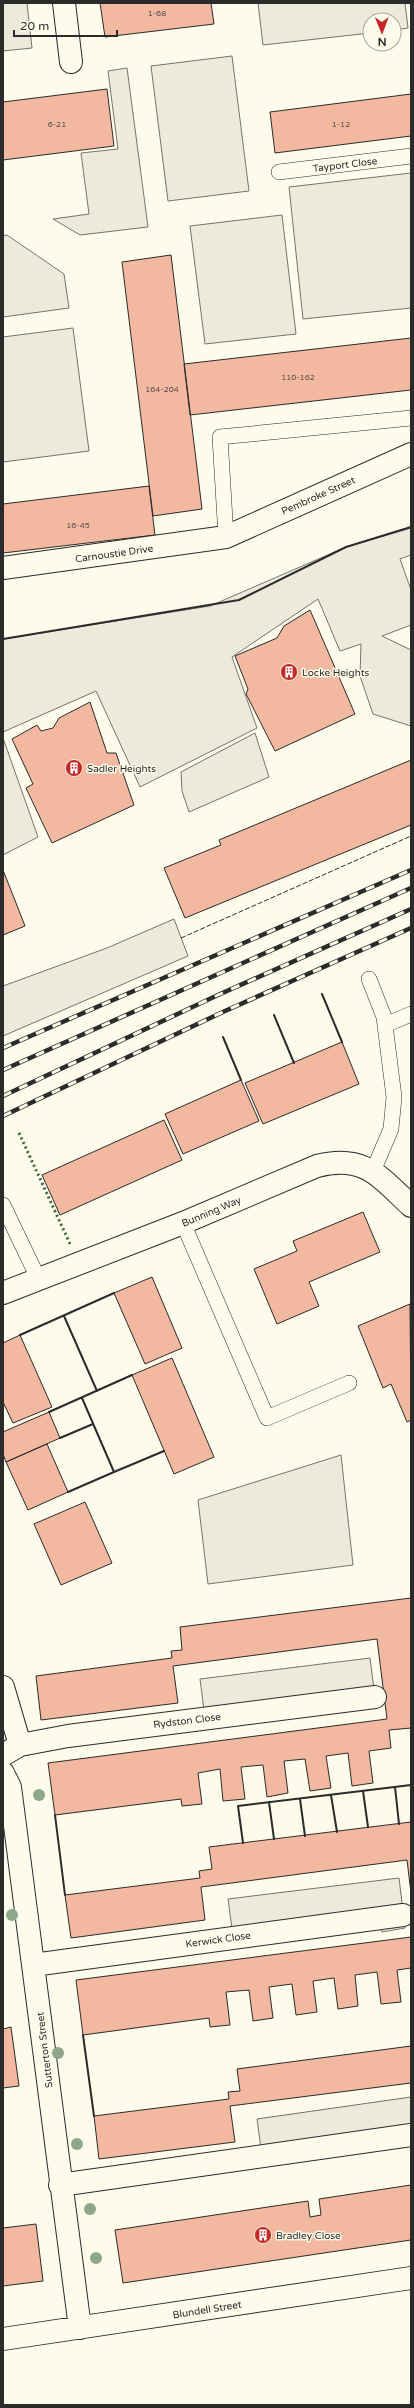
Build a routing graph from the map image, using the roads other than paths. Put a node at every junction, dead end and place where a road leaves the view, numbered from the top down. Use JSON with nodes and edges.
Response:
{"nodes":[{"id":1,"x":64,"y":3,"type":"edge"},
{"id":2,"x":71,"y":62,"type":"dead end"},
{"id":3,"x":411,"y":156,"type":"edge"},
{"id":4,"x":279,"y":172,"type":"dead end"},
{"id":5,"x":411,"y":418,"type":"edge"},
{"id":6,"x":411,"y":454,"type":"edge"},
{"id":7,"x":226,"y":537,"type":"junction"},
{"id":8,"x":3,"y":568,"type":"edge"},
{"id":9,"x":369,"y":979,"type":"dead end"},
{"id":10,"x":411,"y":1014,"type":"edge"},
{"id":11,"x":385,"y":1026,"type":"junction"},
{"id":12,"x":373,"y":1171,"type":"junction"},
{"id":13,"x":3,"y":1205,"type":"edge"},
{"id":14,"x":411,"y":1206,"type":"edge"},
{"id":15,"x":183,"y":1223,"type":"junction"},
{"id":16,"x":38,"y":1278,"type":"junction"},
{"id":17,"x":3,"y":1293,"type":"edge"},
{"id":18,"x":349,"y":1383,"type":"dead end"},
{"id":19,"x":3,"y":1688,"type":"edge"},
{"id":20,"x":375,"y":1697,"type":"dead end"},
{"id":21,"x":12,"y":1750,"type":"edge"},
{"id":22,"x":3,"y":1773,"type":"edge"},
{"id":23,"x":403,"y":1915,"type":"dead end"},
{"id":24,"x":34,"y":1965,"type":"junction"},
{"id":25,"x":411,"y":2135,"type":"edge"},
{"id":26,"x":60,"y":2185,"type":"junction"},
{"id":27,"x":411,"y":2278,"type":"edge"},
{"id":28,"x":80,"y":2328,"type":"junction"},
{"id":29,"x":3,"y":2339,"type":"edge"}],
"edges":[{"from":1,"to":2,"type":"street"},
{"from":3,"to":4,"type":"lane","name":"Tayport Close"},
{"from":5,"to":7,"type":"lane"},
{"from":6,"to":7,"type":"street","name":"Pembroke Street"},
{"from":7,"to":8,"type":"street","name":"Carnoustie Drive"},
{"from":9,"to":11,"type":"lane"},
{"from":10,"to":11,"type":"lane"},
{"from":11,"to":12,"type":"lane"},
{"from":12,"to":14,"type":"street","name":"Bunning Way"},
{"from":12,"to":15,"type":"street","name":"Bunning Way"},
{"from":13,"to":16,"type":"lane"},
{"from":15,"to":16,"type":"street","name":"Bunning Way"},
{"from":15,"to":18,"type":"lane"},
{"from":16,"to":17,"type":"street","name":"Bunning Way"},
{"from":19,"to":21,"type":"street"},
{"from":20,"to":21,"type":"street","name":"Rydston Close"},
{"from":22,"to":24,"type":"street","name":"Sutterton Street"},
{"from":23,"to":24,"type":"street","name":"Kerwick Close"},
{"from":24,"to":26,"type":"street","name":"Sutterton Street"},
{"from":25,"to":26,"type":"street"},
{"from":26,"to":28,"type":"street","name":"Sutterton Street"},
{"from":27,"to":28,"type":"street","name":"Blundell Street"},
{"from":28,"to":29,"type":"street","name":"Blundell Street"}]}
